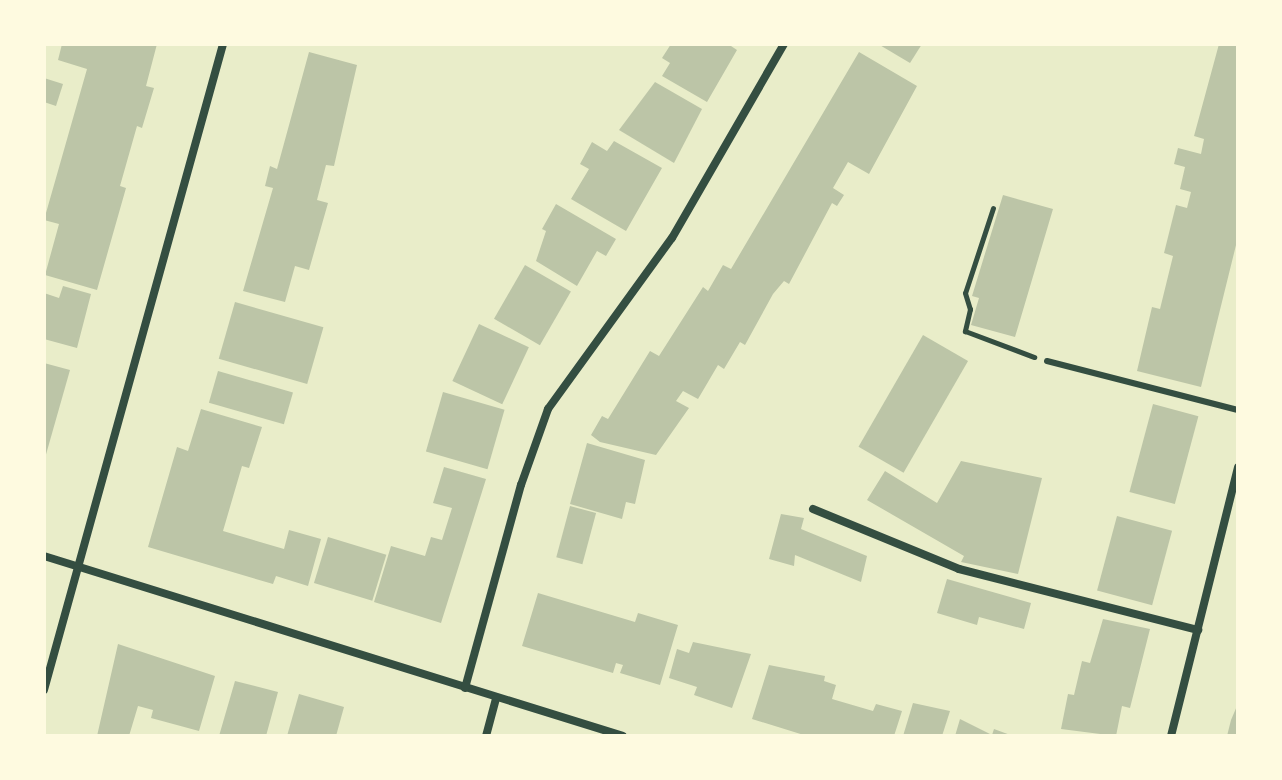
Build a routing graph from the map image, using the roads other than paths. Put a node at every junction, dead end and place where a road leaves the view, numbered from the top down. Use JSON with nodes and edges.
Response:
{"nodes":[{"id":1,"x":223,"y":44,"type":"edge"},
{"id":2,"x":784,"y":44,"type":"edge"},
{"id":3,"x":1047,"y":361,"type":"road end"},
{"id":4,"x":1238,"y":410,"type":"edge"},
{"id":5,"x":1238,"y":467,"type":"edge"},
{"id":6,"x":813,"y":509,"type":"dead end"},
{"id":7,"x":44,"y":556,"type":"edge"},
{"id":8,"x":79,"y":567,"type":"junction"},
{"id":9,"x":1198,"y":630,"type":"junction"},
{"id":10,"x":465,"y":688,"type":"junction"},
{"id":11,"x":44,"y":690,"type":"edge"},
{"id":12,"x":496,"y":698,"type":"junction"},
{"id":13,"x":486,"y":736,"type":"edge"},
{"id":14,"x":623,"y":736,"type":"edge"},
{"id":15,"x":1171,"y":736,"type":"edge"}],
"edges":[{"from":1,"to":8,"type":"street"},
{"from":2,"to":10,"type":"street"},
{"from":3,"to":4,"type":"lane"},
{"from":5,"to":9,"type":"street"},
{"from":6,"to":9,"type":"street"},
{"from":7,"to":8,"type":"street"},
{"from":8,"to":10,"type":"street"},
{"from":8,"to":11,"type":"street"},
{"from":9,"to":15,"type":"street"},
{"from":10,"to":12,"type":"street"},
{"from":12,"to":13,"type":"street"},
{"from":12,"to":14,"type":"street"}]}
